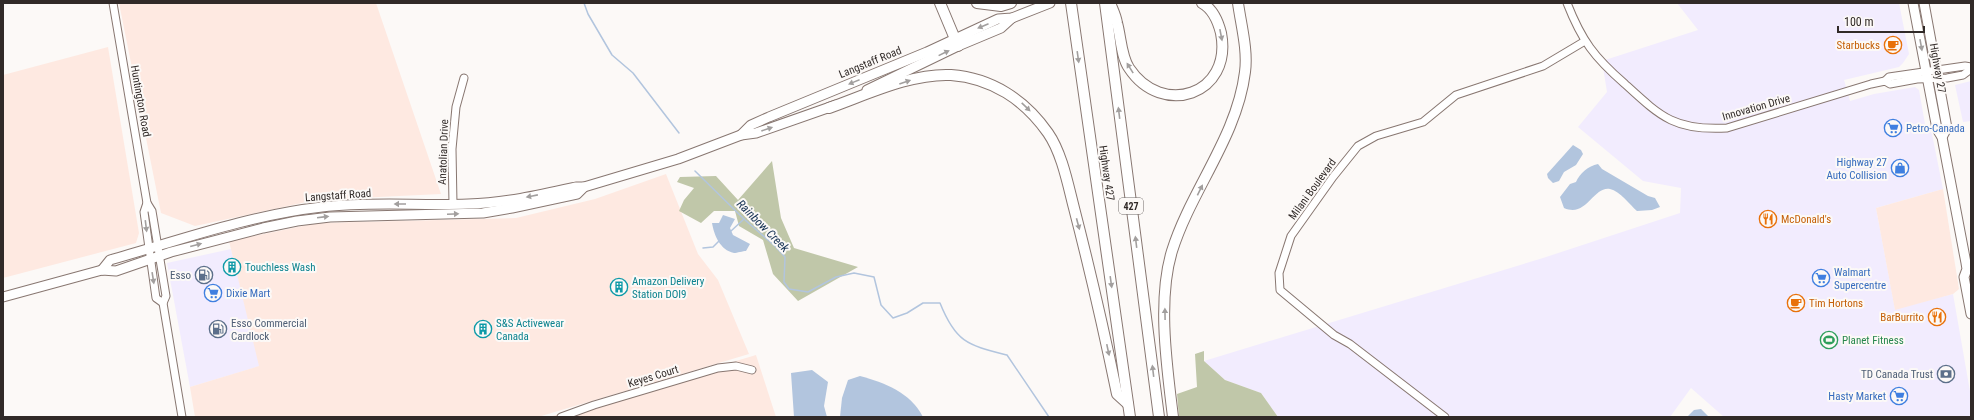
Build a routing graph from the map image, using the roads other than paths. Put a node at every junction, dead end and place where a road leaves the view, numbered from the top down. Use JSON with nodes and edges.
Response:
{"nodes":[{"id":1,"x":113,"y":3,"type":"edge"},
{"id":2,"x":940,"y":3,"type":"edge"},
{"id":3,"x":977,"y":3,"type":"edge"},
{"id":4,"x":1011,"y":3,"type":"edge"},
{"id":5,"x":1050,"y":3,"type":"edge"},
{"id":6,"x":1070,"y":3,"type":"edge"},
{"id":7,"x":1105,"y":3,"type":"edge"},
{"id":8,"x":1110,"y":3,"type":"edge"},
{"id":9,"x":1202,"y":3,"type":"edge"},
{"id":10,"x":1238,"y":3,"type":"edge"},
{"id":11,"x":1567,"y":3,"type":"edge"},
{"id":12,"x":1913,"y":3,"type":"edge"},
{"id":13,"x":1924,"y":3,"type":"edge"},
{"id":14,"x":1585,"y":40,"type":"junction"},
{"id":15,"x":956,"y":42,"type":"junction"},
{"id":16,"x":1971,"y":68,"type":"edge"},
{"id":17,"x":1937,"y":74,"type":"junction"},
{"id":18,"x":1926,"y":75,"type":"junction"},
{"id":19,"x":464,"y":78,"type":"dead end"},
{"id":20,"x":829,"y":108,"type":"junction"},
{"id":21,"x":741,"y":136,"type":"junction"},
{"id":22,"x":1942,"y":137,"type":"junction"},
{"id":23,"x":584,"y":187,"type":"junction"},
{"id":24,"x":453,"y":204,"type":"junction"},
{"id":25,"x":154,"y":248,"type":"junction"},
{"id":26,"x":155,"y":257,"type":"junction"},
{"id":27,"x":102,"y":270,"type":"junction"},
{"id":28,"x":1969,"y":271,"type":"edge"},
{"id":29,"x":3,"y":296,"type":"edge"},
{"id":30,"x":1971,"y":314,"type":"edge"},
{"id":31,"x":752,"y":370,"type":"dead end"},
{"id":32,"x":1128,"y":404,"type":"junction"},
{"id":33,"x":1158,"y":413,"type":"edge"},
{"id":34,"x":1172,"y":413,"type":"edge"},
{"id":35,"x":182,"y":417,"type":"edge"},
{"id":36,"x":561,"y":417,"type":"edge"},
{"id":37,"x":1130,"y":417,"type":"edge"},
{"id":38,"x":1445,"y":417,"type":"edge"}],
"edges":[{"from":1,"to":25,"type":"street","name":"Huntington Road"},
{"from":2,"to":15,"type":"highway"},
{"from":3,"to":4,"type":"highway"},
{"from":5,"to":15,"type":"main road","name":"Langstaff Road"},
{"from":6,"to":32,"type":"highway","name":"Highway 427","one_way":true},
{"from":33,"to":7,"type":"highway","name":"Highway 427","number":"427","one_way":true},
{"from":9,"to":8,"type":"highway","one_way":true},
{"from":34,"to":10,"type":"highway","one_way":true},
{"from":11,"to":14,"type":"street","name":"Innovation Drive"},
{"from":12,"to":18,"type":"main road","name":"Highway 27","one_way":true},
{"from":13,"to":17,"type":"main road","name":"Highway 27"},
{"from":14,"to":18,"type":"street","name":"Innovation Drive"},
{"from":14,"to":38,"type":"street","name":"Milani Boulevard"},
{"from":20,"to":15,"type":"main road","name":"Langstaff Road","one_way":true},
{"from":15,"to":21,"type":"main road","name":"Langstaff Road","one_way":true},
{"from":16,"to":17,"type":"street","name":"Innovation Drive"},
{"from":17,"to":18,"type":"street","name":"Innovation Drive"},
{"from":17,"to":22,"type":"main road","name":"Highway 27"},
{"from":18,"to":22,"type":"main road","name":"Highway 27"},
{"from":19,"to":24,"type":"street","name":"Anatolian Drive"},
{"from":21,"to":20,"type":"main road","name":"Langstaff Road","one_way":true},
{"from":20,"to":32,"type":"highway","one_way":true},
{"from":21,"to":23,"type":"main road","name":"Langstaff Road"},
{"from":22,"to":28,"type":"main road","name":"Highway 27"},
{"from":23,"to":24,"type":"main road","name":"Langstaff Road","one_way":true},
{"from":26,"to":23,"type":"main road","name":"Langstaff Road","one_way":true},
{"from":24,"to":25,"type":"main road","name":"Langstaff Road","one_way":true},
{"from":25,"to":26,"type":"street","name":"Huntington Road"},
{"from":25,"to":27,"type":"main road","name":"Langstaff Road"},
{"from":26,"to":27,"type":"main road","name":"Langstaff Road"},
{"from":26,"to":35,"type":"street","name":"Huntington Road"},
{"from":27,"to":29,"type":"main road","name":"Langstaff Road"},
{"from":28,"to":30,"type":"main road","name":"Highway 27"},
{"from":31,"to":36,"type":"street","name":"Keyes Court"},
{"from":32,"to":37,"type":"highway","name":"Highway 427"}]}
